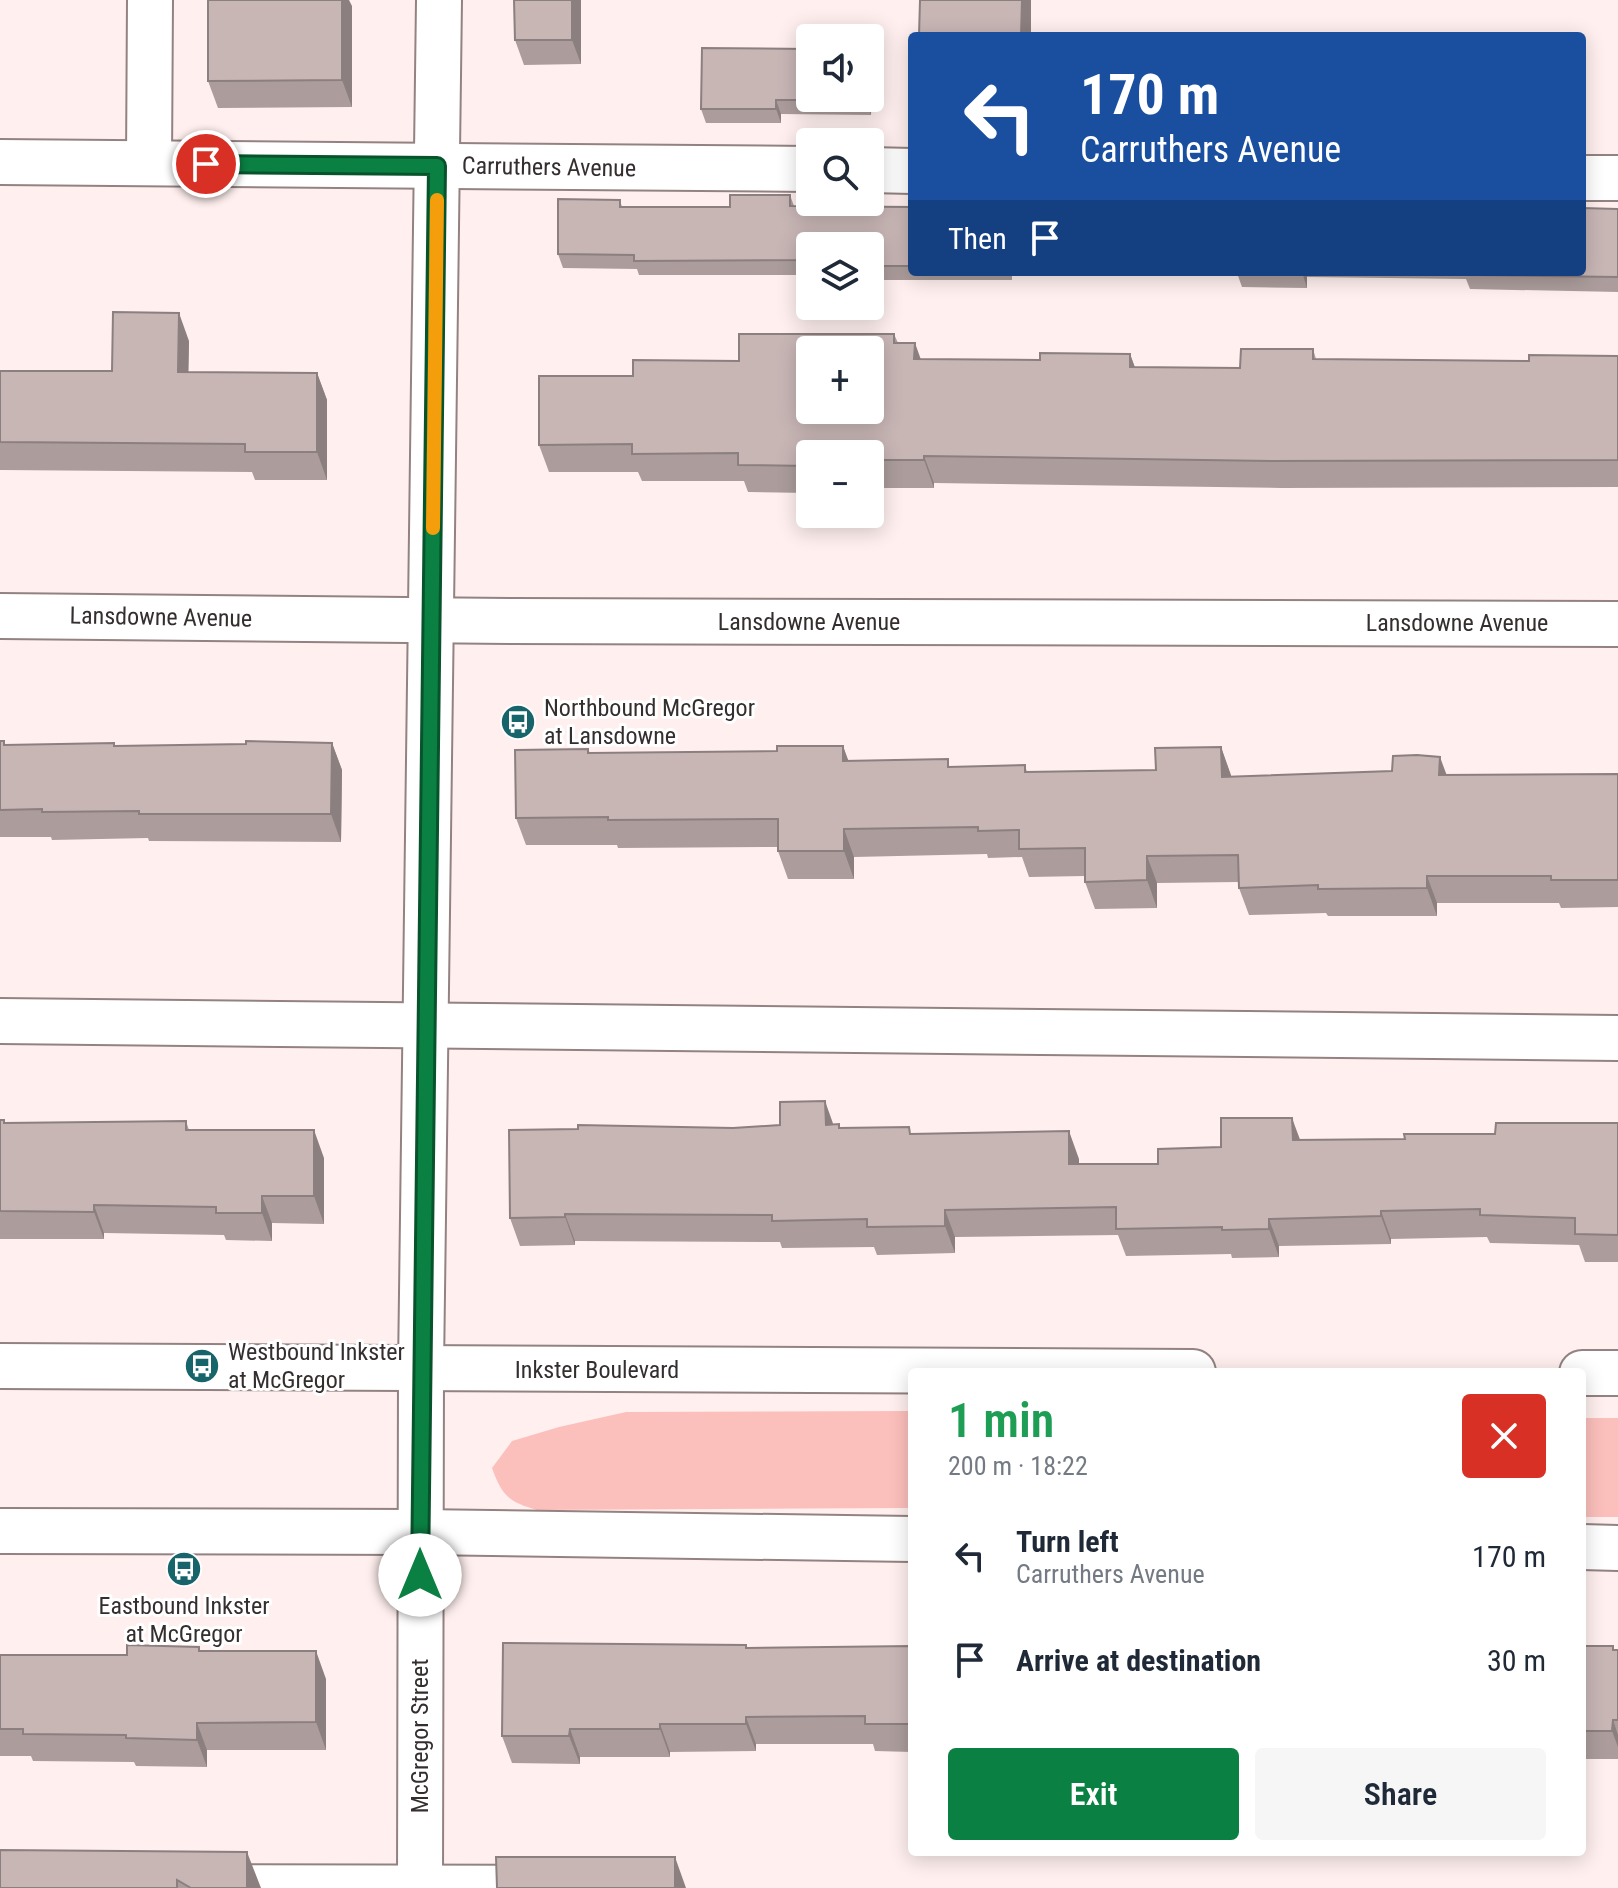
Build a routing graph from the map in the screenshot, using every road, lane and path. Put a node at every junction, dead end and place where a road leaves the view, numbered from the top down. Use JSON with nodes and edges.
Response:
{"nodes":[{"id":1,"x":150,"y":0,"type":"edge"},
{"id":2,"x":439,"y":0,"type":"edge"},
{"id":3,"x":0,"y":162,"type":"edge"},
{"id":4,"x":149,"y":163,"type":"junction"},
{"id":5,"x":437,"y":166,"type":"junction"},
{"id":6,"x":796,"y":169,"type":"edge"},
{"id":7,"x":884,"y":170,"type":"edge"},
{"id":8,"x":908,"y":171,"type":"edge"},
{"id":9,"x":1586,"y":178,"type":"edge"},
{"id":10,"x":1618,"y":178,"type":"edge"},
{"id":11,"x":0,"y":616,"type":"edge"},
{"id":12,"x":432,"y":620,"type":"junction"},
{"id":13,"x":1618,"y":624,"type":"edge"},
{"id":14,"x":0,"y":1021,"type":"edge"},
{"id":15,"x":426,"y":1025,"type":"junction"},
{"id":16,"x":1618,"y":1038,"type":"edge"},
{"id":17,"x":0,"y":1366,"type":"edge"},
{"id":18,"x":421,"y":1369,"type":"junction"},
{"id":19,"x":908,"y":1371,"type":"edge"},
{"id":20,"x":1586,"y":1373,"type":"edge"},
{"id":21,"x":1618,"y":1373,"type":"edge"},
{"id":22,"x":0,"y":1531,"type":"edge"},
{"id":23,"x":420,"y":1532,"type":"junction"},
{"id":24,"x":908,"y":1539,"type":"edge"},
{"id":25,"x":1586,"y":1547,"type":"edge"},
{"id":26,"x":1618,"y":1548,"type":"edge"},
{"id":27,"x":170,"y":1887,"type":"edge"},
{"id":28,"x":420,"y":1888,"type":"edge"},
{"id":29,"x":560,"y":1888,"type":"edge"}],
"edges":[{"from":1,"to":4,"type":"main road"},
{"from":2,"to":5,"type":"main road","name":"McGregor Street"},
{"from":3,"to":4,"type":"main road","name":"Carruthers Avenue"},
{"from":4,"to":5,"type":"main road","name":"Carruthers Avenue"},
{"from":5,"to":6,"type":"main road","name":"Carruthers Avenue"},
{"from":5,"to":12,"type":"main road","name":"McGregor Street"},
{"from":7,"to":8,"type":"main road"},
{"from":9,"to":10,"type":"main road"},
{"from":11,"to":12,"type":"main road","name":"Lansdowne Avenue"},
{"from":12,"to":13,"type":"main road","name":"Lansdowne Avenue"},
{"from":12,"to":15,"type":"main road","name":"McGregor Street"},
{"from":14,"to":15,"type":"main road"},
{"from":15,"to":16,"type":"main road"},
{"from":15,"to":18,"type":"main road","name":"McGregor Street"},
{"from":17,"to":18,"type":"main road","name":"Inkster Boulevard"},
{"from":18,"to":19,"type":"main road","name":"Inkster Boulevard"},
{"from":18,"to":23,"type":"main road","name":"McGregor Street"},
{"from":20,"to":21,"type":"main road"},
{"from":22,"to":23,"type":"main road"},
{"from":23,"to":24,"type":"main road"},
{"from":23,"to":28,"type":"main road","name":"McGregor Street"},
{"from":25,"to":26,"type":"main road"},
{"from":27,"to":28,"type":"main road"},
{"from":28,"to":29,"type":"main road"}]}
